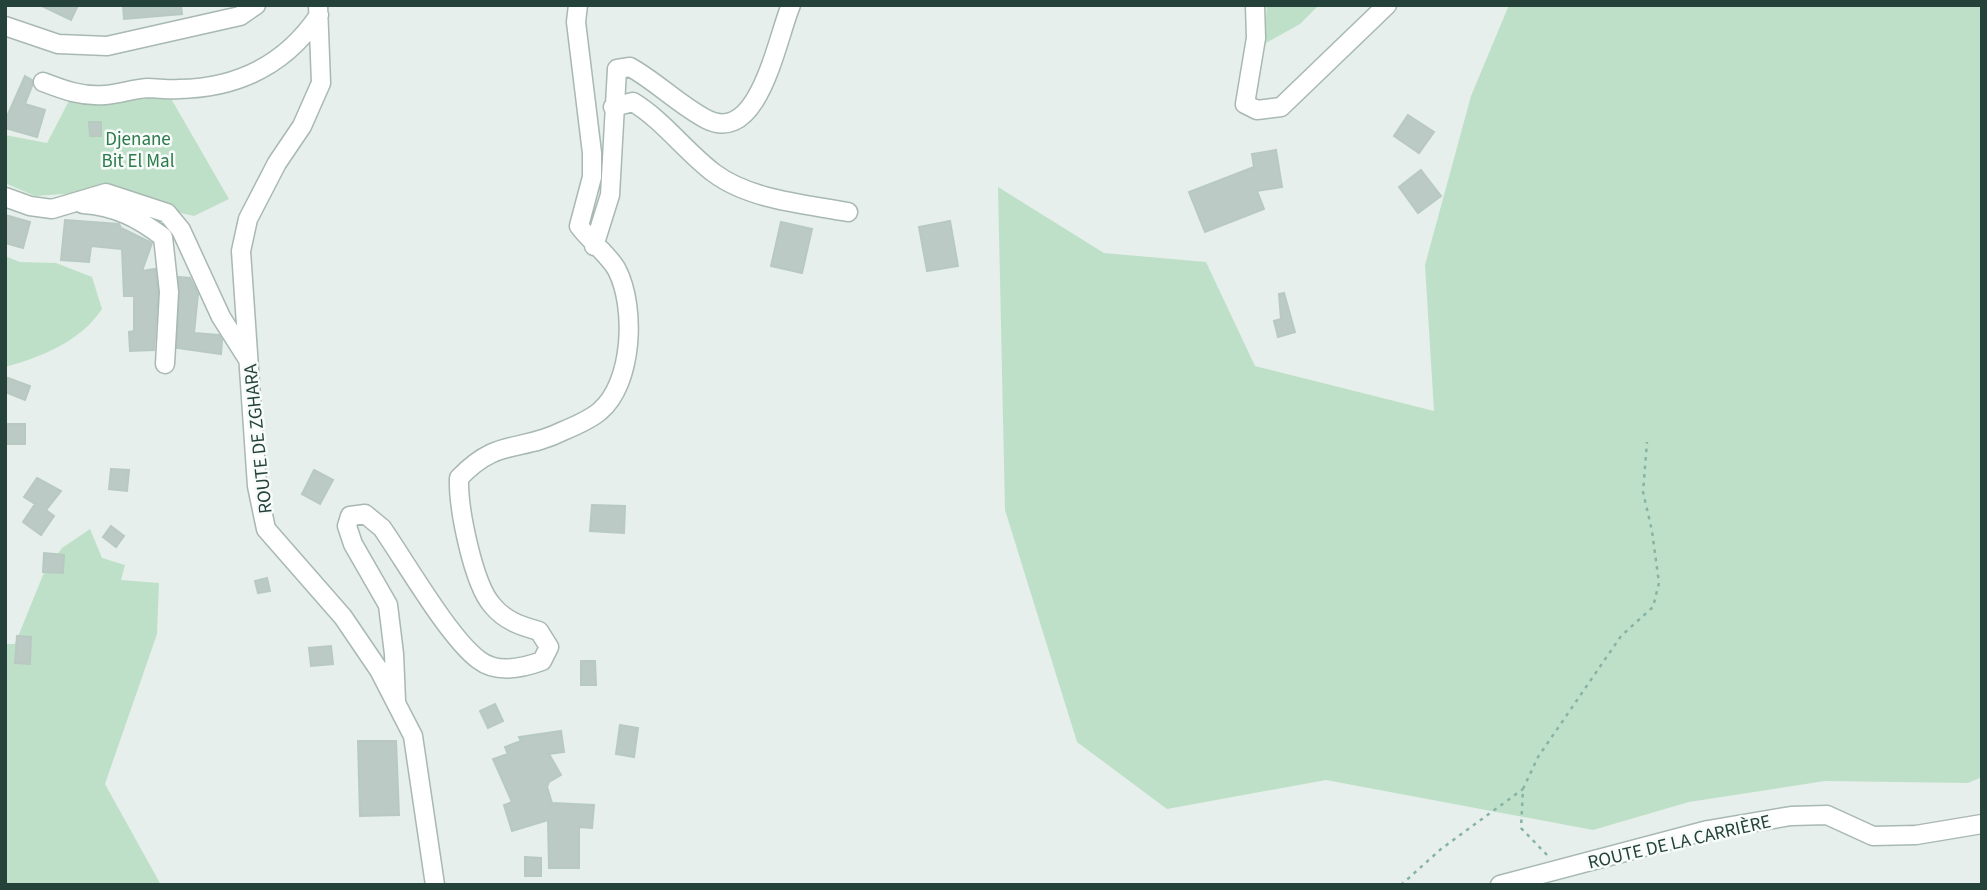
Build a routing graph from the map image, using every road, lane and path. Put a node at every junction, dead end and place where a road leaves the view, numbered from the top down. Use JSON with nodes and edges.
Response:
{"nodes":[{"id":1,"x":256,"y":5,"type":"edge"},
{"id":2,"x":578,"y":5,"type":"edge"},
{"id":3,"x":791,"y":5,"type":"edge"},
{"id":4,"x":1255,"y":5,"type":"edge"},
{"id":5,"x":1388,"y":5,"type":"edge"},
{"id":6,"x":318,"y":10,"type":"edge"},
{"id":7,"x":5,"y":26,"type":"edge"},
{"id":8,"x":43,"y":82,"type":"dead end"},
{"id":9,"x":613,"y":107,"type":"junction"},
{"id":10,"x":5,"y":197,"type":"edge"},
{"id":11,"x":76,"y":203,"type":"junction"},
{"id":12,"x":848,"y":212,"type":"dead end"},
{"id":13,"x":594,"y":246,"type":"junction"},
{"id":14,"x":249,"y":361,"type":"junction"},
{"id":15,"x":165,"y":365,"type":"dead end"},
{"id":16,"x":1647,"y":442,"type":"dead end"},
{"id":17,"x":396,"y":701,"type":"junction"},
{"id":18,"x":1523,"y":789,"type":"junction"},
{"id":19,"x":1982,"y":824,"type":"edge"},
{"id":20,"x":1561,"y":869,"type":"junction"},
{"id":21,"x":435,"y":885,"type":"edge"},
{"id":22,"x":1401,"y":885,"type":"edge"},
{"id":23,"x":1500,"y":885,"type":"edge"}],
"edges":[{"from":1,"to":7,"type":"street"},
{"from":2,"to":13,"type":"street"},
{"from":3,"to":9,"type":"street"},
{"from":4,"to":5,"type":"street"},
{"from":6,"to":8,"type":"street"},
{"from":6,"to":14,"type":"street","name":"ROUTE DE ZGHARA"},
{"from":9,"to":12,"type":"street"},
{"from":9,"to":13,"type":"street"},
{"from":10,"to":11,"type":"street"},
{"from":11,"to":14,"type":"street"},
{"from":11,"to":15,"type":"street"},
{"from":13,"to":17,"type":"street"},
{"from":14,"to":17,"type":"street","name":"ROUTE DE ZGHARA"},
{"from":16,"to":18,"type":"path"},
{"from":17,"to":21,"type":"street","name":"ROUTE DE ZGHARA"},
{"from":18,"to":20,"type":"path"},
{"from":18,"to":22,"type":"path"},
{"from":19,"to":20,"type":"street","name":"ROUTE DE LA CARRIÈRE"},
{"from":20,"to":23,"type":"street","name":"ROUTE DE LA CARRIÈRE"}]}
